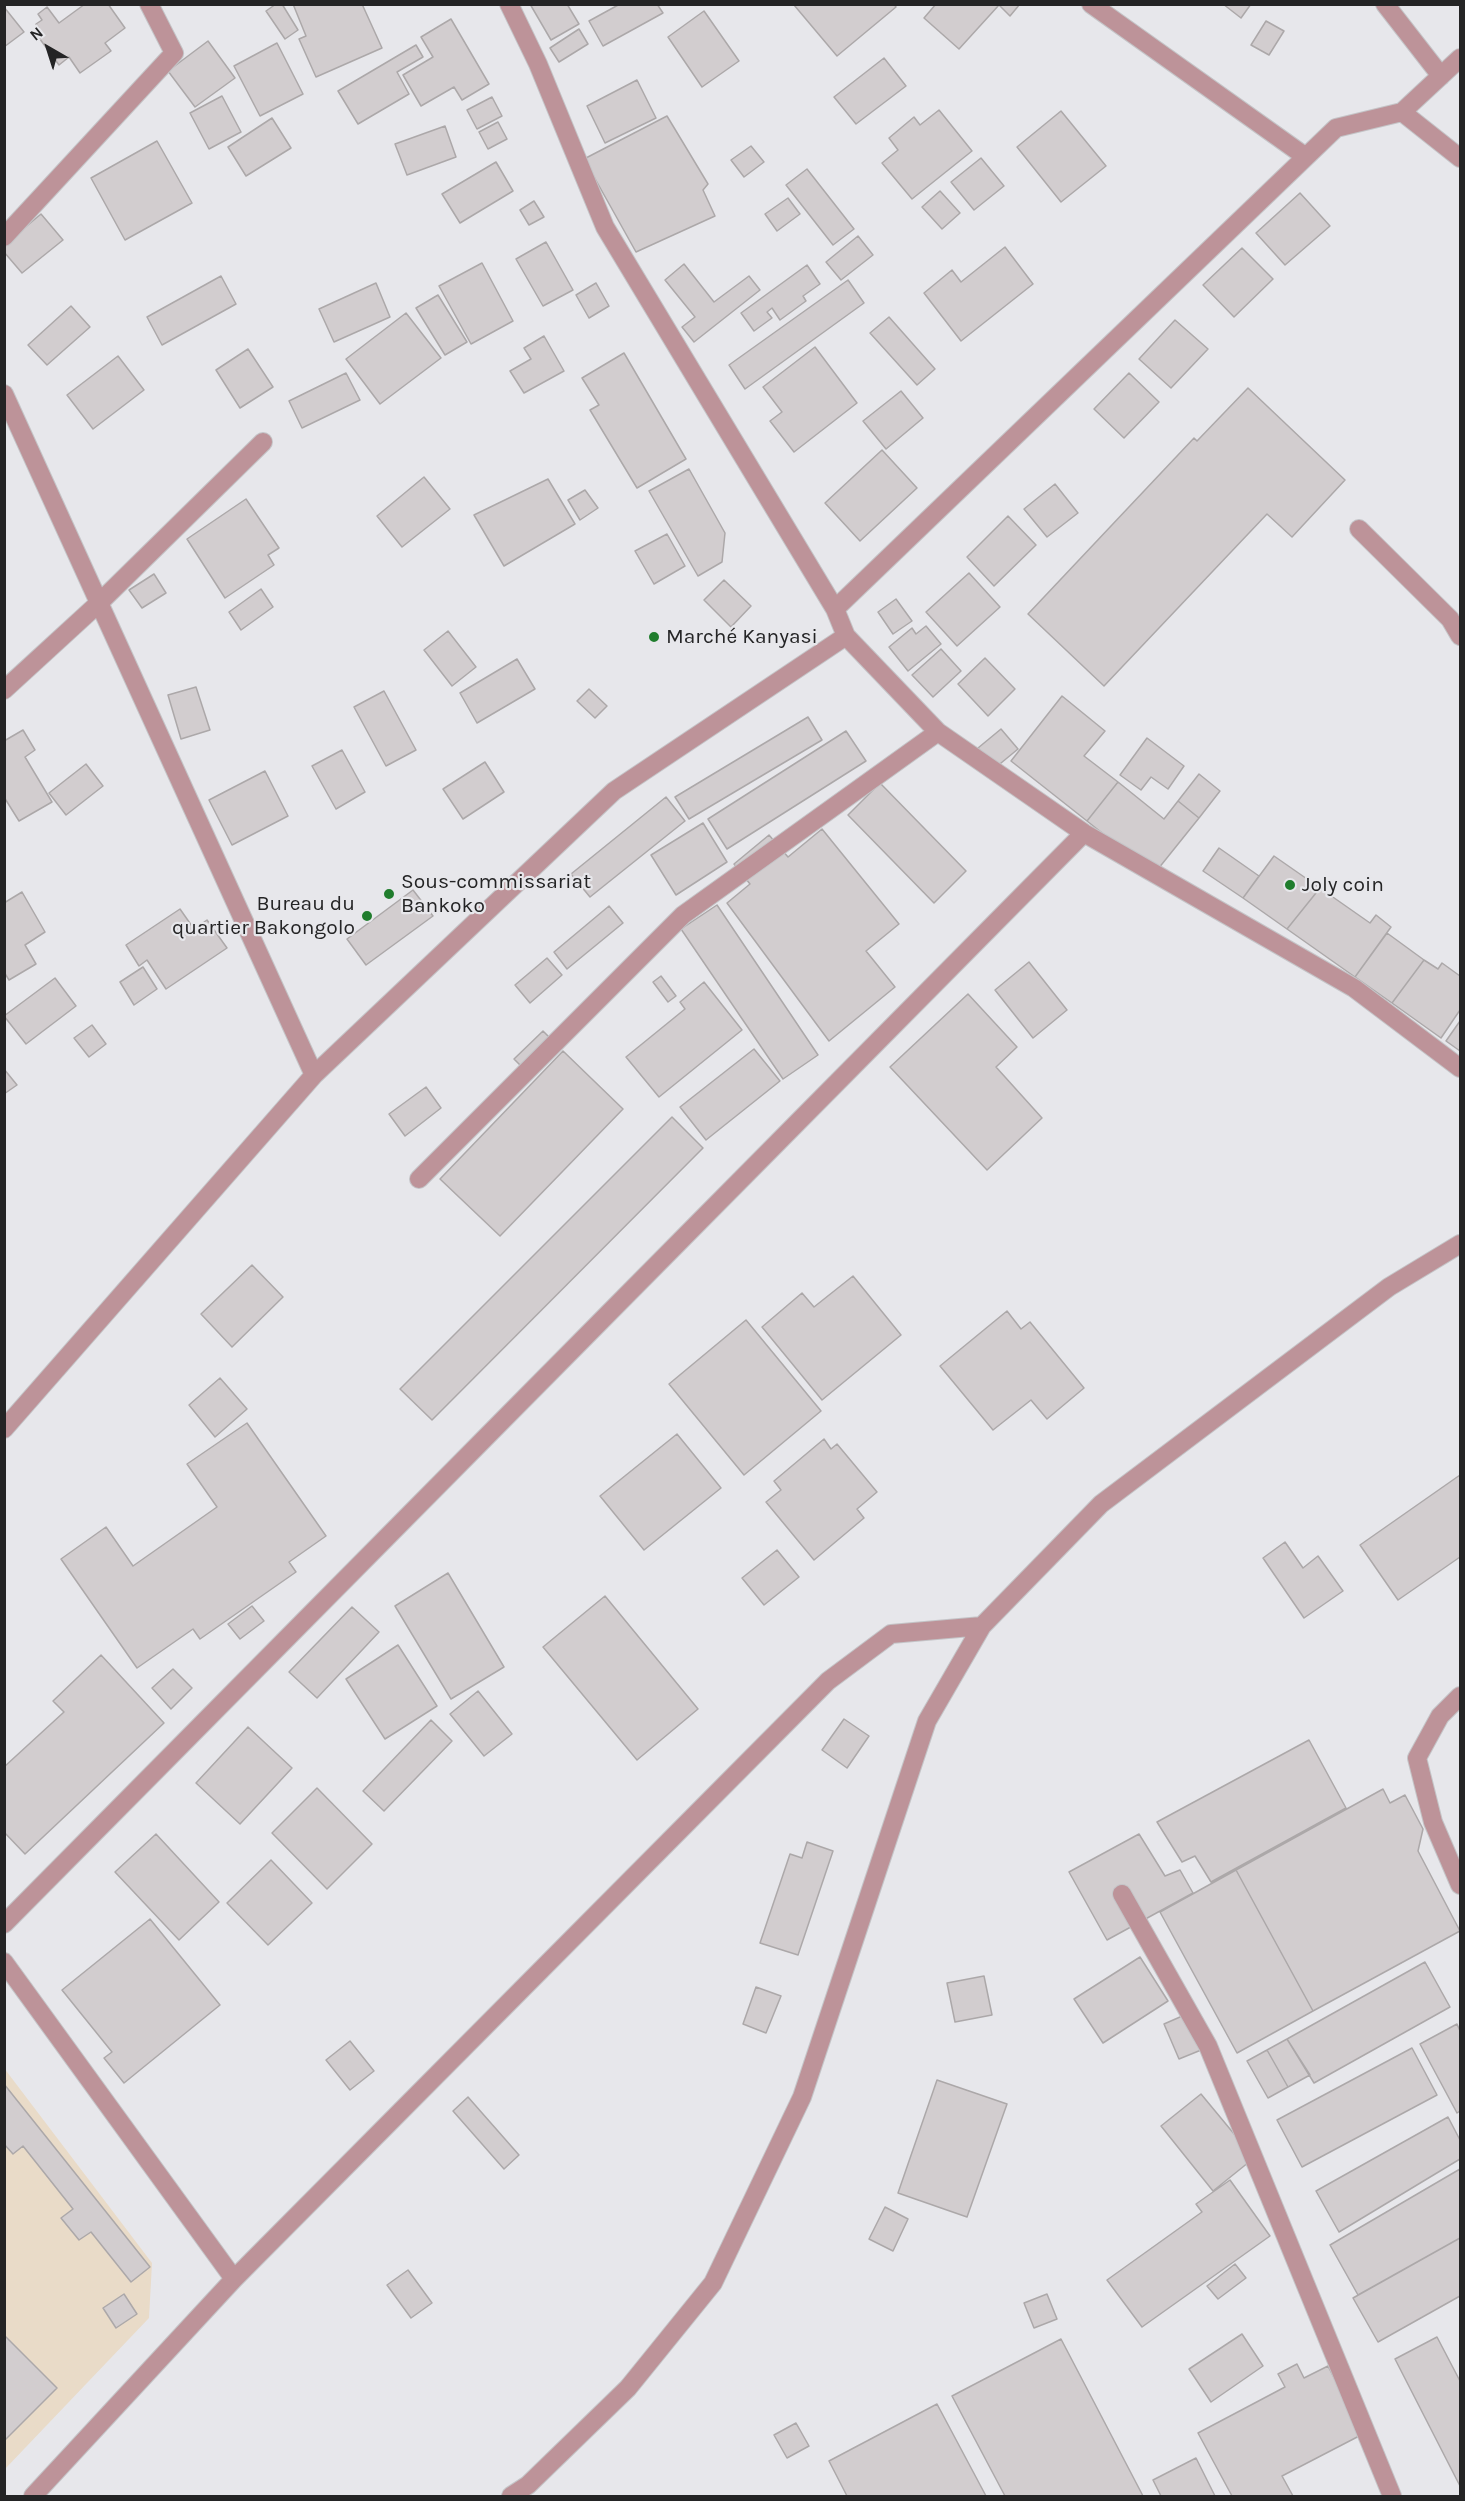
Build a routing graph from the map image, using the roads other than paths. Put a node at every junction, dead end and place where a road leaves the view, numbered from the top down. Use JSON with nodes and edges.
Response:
{"nodes":[{"id":1,"x":148,"y":4,"type":"edge"},
{"id":2,"x":510,"y":4,"type":"edge"},
{"id":3,"x":1090,"y":4,"type":"edge"},
{"id":4,"x":1385,"y":4,"type":"edge"},
{"id":5,"x":1461,"y":58,"type":"edge"},
{"id":6,"x":1441,"y":76,"type":"junction"},
{"id":7,"x":1402,"y":112,"type":"junction"},
{"id":8,"x":1306,"y":157,"type":"junction"},
{"id":9,"x":1461,"y":158,"type":"edge"},
{"id":10,"x":4,"y":237,"type":"edge"},
{"id":11,"x":4,"y":394,"type":"edge"},
{"id":12,"x":263,"y":442,"type":"dead end"},
{"id":13,"x":1359,"y":529,"type":"dead end"},
{"id":14,"x":100,"y":602,"type":"junction"},
{"id":15,"x":835,"y":609,"type":"junction"},
{"id":16,"x":846,"y":636,"type":"junction"},
{"id":17,"x":1461,"y":636,"type":"edge"},
{"id":18,"x":4,"y":690,"type":"edge"},
{"id":19,"x":938,"y":732,"type":"junction"},
{"id":20,"x":1084,"y":833,"type":"junction"},
{"id":21,"x":1461,"y":1068,"type":"edge"},
{"id":22,"x":314,"y":1075,"type":"junction"},
{"id":23,"x":419,"y":1179,"type":"dead end"},
{"id":24,"x":1461,"y":1244,"type":"edge"},
{"id":25,"x":4,"y":1429,"type":"edge"},
{"id":26,"x":982,"y":1626,"type":"junction"},
{"id":27,"x":1461,"y":1696,"type":"edge"},
{"id":28,"x":1461,"y":1885,"type":"edge"},
{"id":29,"x":1122,"y":1894,"type":"dead end"},
{"id":30,"x":4,"y":1924,"type":"edge"},
{"id":31,"x":4,"y":1962,"type":"edge"},
{"id":32,"x":234,"y":2279,"type":"junction"},
{"id":33,"x":33,"y":2496,"type":"edge"},
{"id":34,"x":511,"y":2496,"type":"edge"},
{"id":35,"x":1392,"y":2496,"type":"edge"}],
"edges":[{"from":1,"to":10,"type":"street"},
{"from":2,"to":15,"type":"street"},
{"from":3,"to":8,"type":"street"},
{"from":4,"to":6,"type":"street"},
{"from":5,"to":6,"type":"street"},
{"from":6,"to":7,"type":"street"},
{"from":7,"to":8,"type":"street"},
{"from":7,"to":9,"type":"street"},
{"from":8,"to":15,"type":"street"},
{"from":11,"to":14,"type":"street"},
{"from":12,"to":14,"type":"street"},
{"from":13,"to":17,"type":"street"},
{"from":14,"to":18,"type":"street"},
{"from":14,"to":22,"type":"street"},
{"from":15,"to":16,"type":"street"},
{"from":16,"to":19,"type":"street"},
{"from":16,"to":22,"type":"street"},
{"from":19,"to":20,"type":"street"},
{"from":19,"to":23,"type":"street"},
{"from":20,"to":21,"type":"street"},
{"from":20,"to":30,"type":"street"},
{"from":22,"to":25,"type":"street"},
{"from":24,"to":26,"type":"street"},
{"from":26,"to":32,"type":"street"},
{"from":26,"to":34,"type":"street"},
{"from":27,"to":28,"type":"street"},
{"from":29,"to":35,"type":"street"},
{"from":31,"to":32,"type":"street"},
{"from":32,"to":33,"type":"street"}]}
